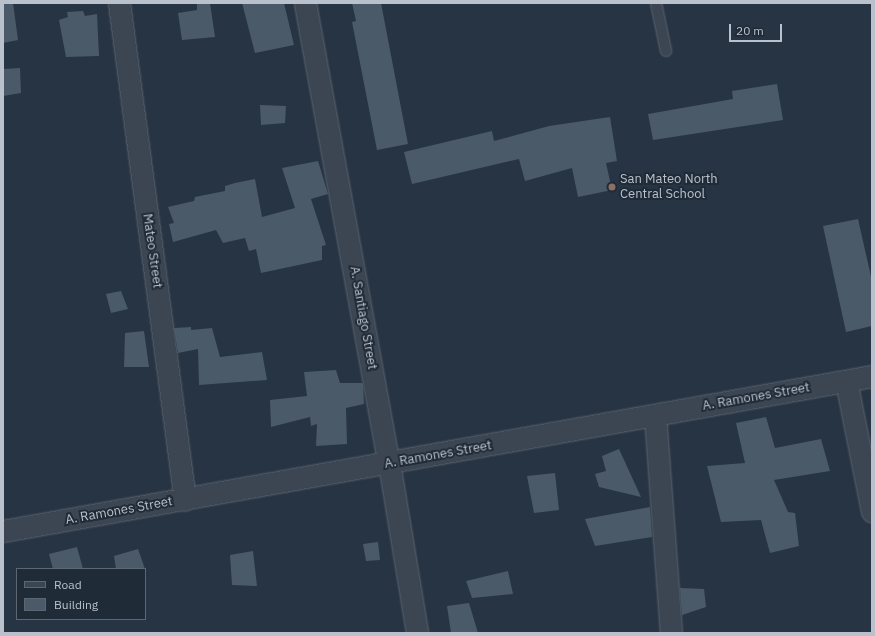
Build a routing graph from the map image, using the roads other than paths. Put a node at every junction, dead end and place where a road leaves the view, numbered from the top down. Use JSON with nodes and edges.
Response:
{"nodes":[{"id":1,"x":118,"y":3,"type":"edge"},
{"id":2,"x":305,"y":3,"type":"edge"},
{"id":3,"x":656,"y":3,"type":"edge"},
{"id":4,"x":666,"y":51,"type":"dead end"},
{"id":5,"x":872,"y":376,"type":"edge"},
{"id":6,"x":846,"y":381,"type":"junction"},
{"id":7,"x":655,"y":415,"type":"junction"},
{"id":8,"x":390,"y":464,"type":"junction"},
{"id":9,"x":185,"y":500,"type":"junction"},
{"id":10,"x":872,"y":511,"type":"edge"},
{"id":11,"x":3,"y":531,"type":"edge"},
{"id":12,"x":417,"y":633,"type":"edge"},
{"id":13,"x":671,"y":633,"type":"edge"}],
"edges":[{"from":1,"to":9,"type":"street","name":"Mateo Street"},
{"from":2,"to":8,"type":"street","name":"A. Santiago Street"},
{"from":3,"to":4,"type":"lane"},
{"from":5,"to":6,"type":"street","name":"A. Ramones Street"},
{"from":6,"to":7,"type":"street","name":"A. Ramones Street"},
{"from":6,"to":10,"type":"street"},
{"from":7,"to":8,"type":"street","name":"A. Ramones Street"},
{"from":7,"to":13,"type":"street"},
{"from":8,"to":9,"type":"street","name":"A. Ramones Street"},
{"from":8,"to":12,"type":"street","name":"A. Santiago Street"},
{"from":9,"to":11,"type":"street","name":"A. Ramones Street"}]}
